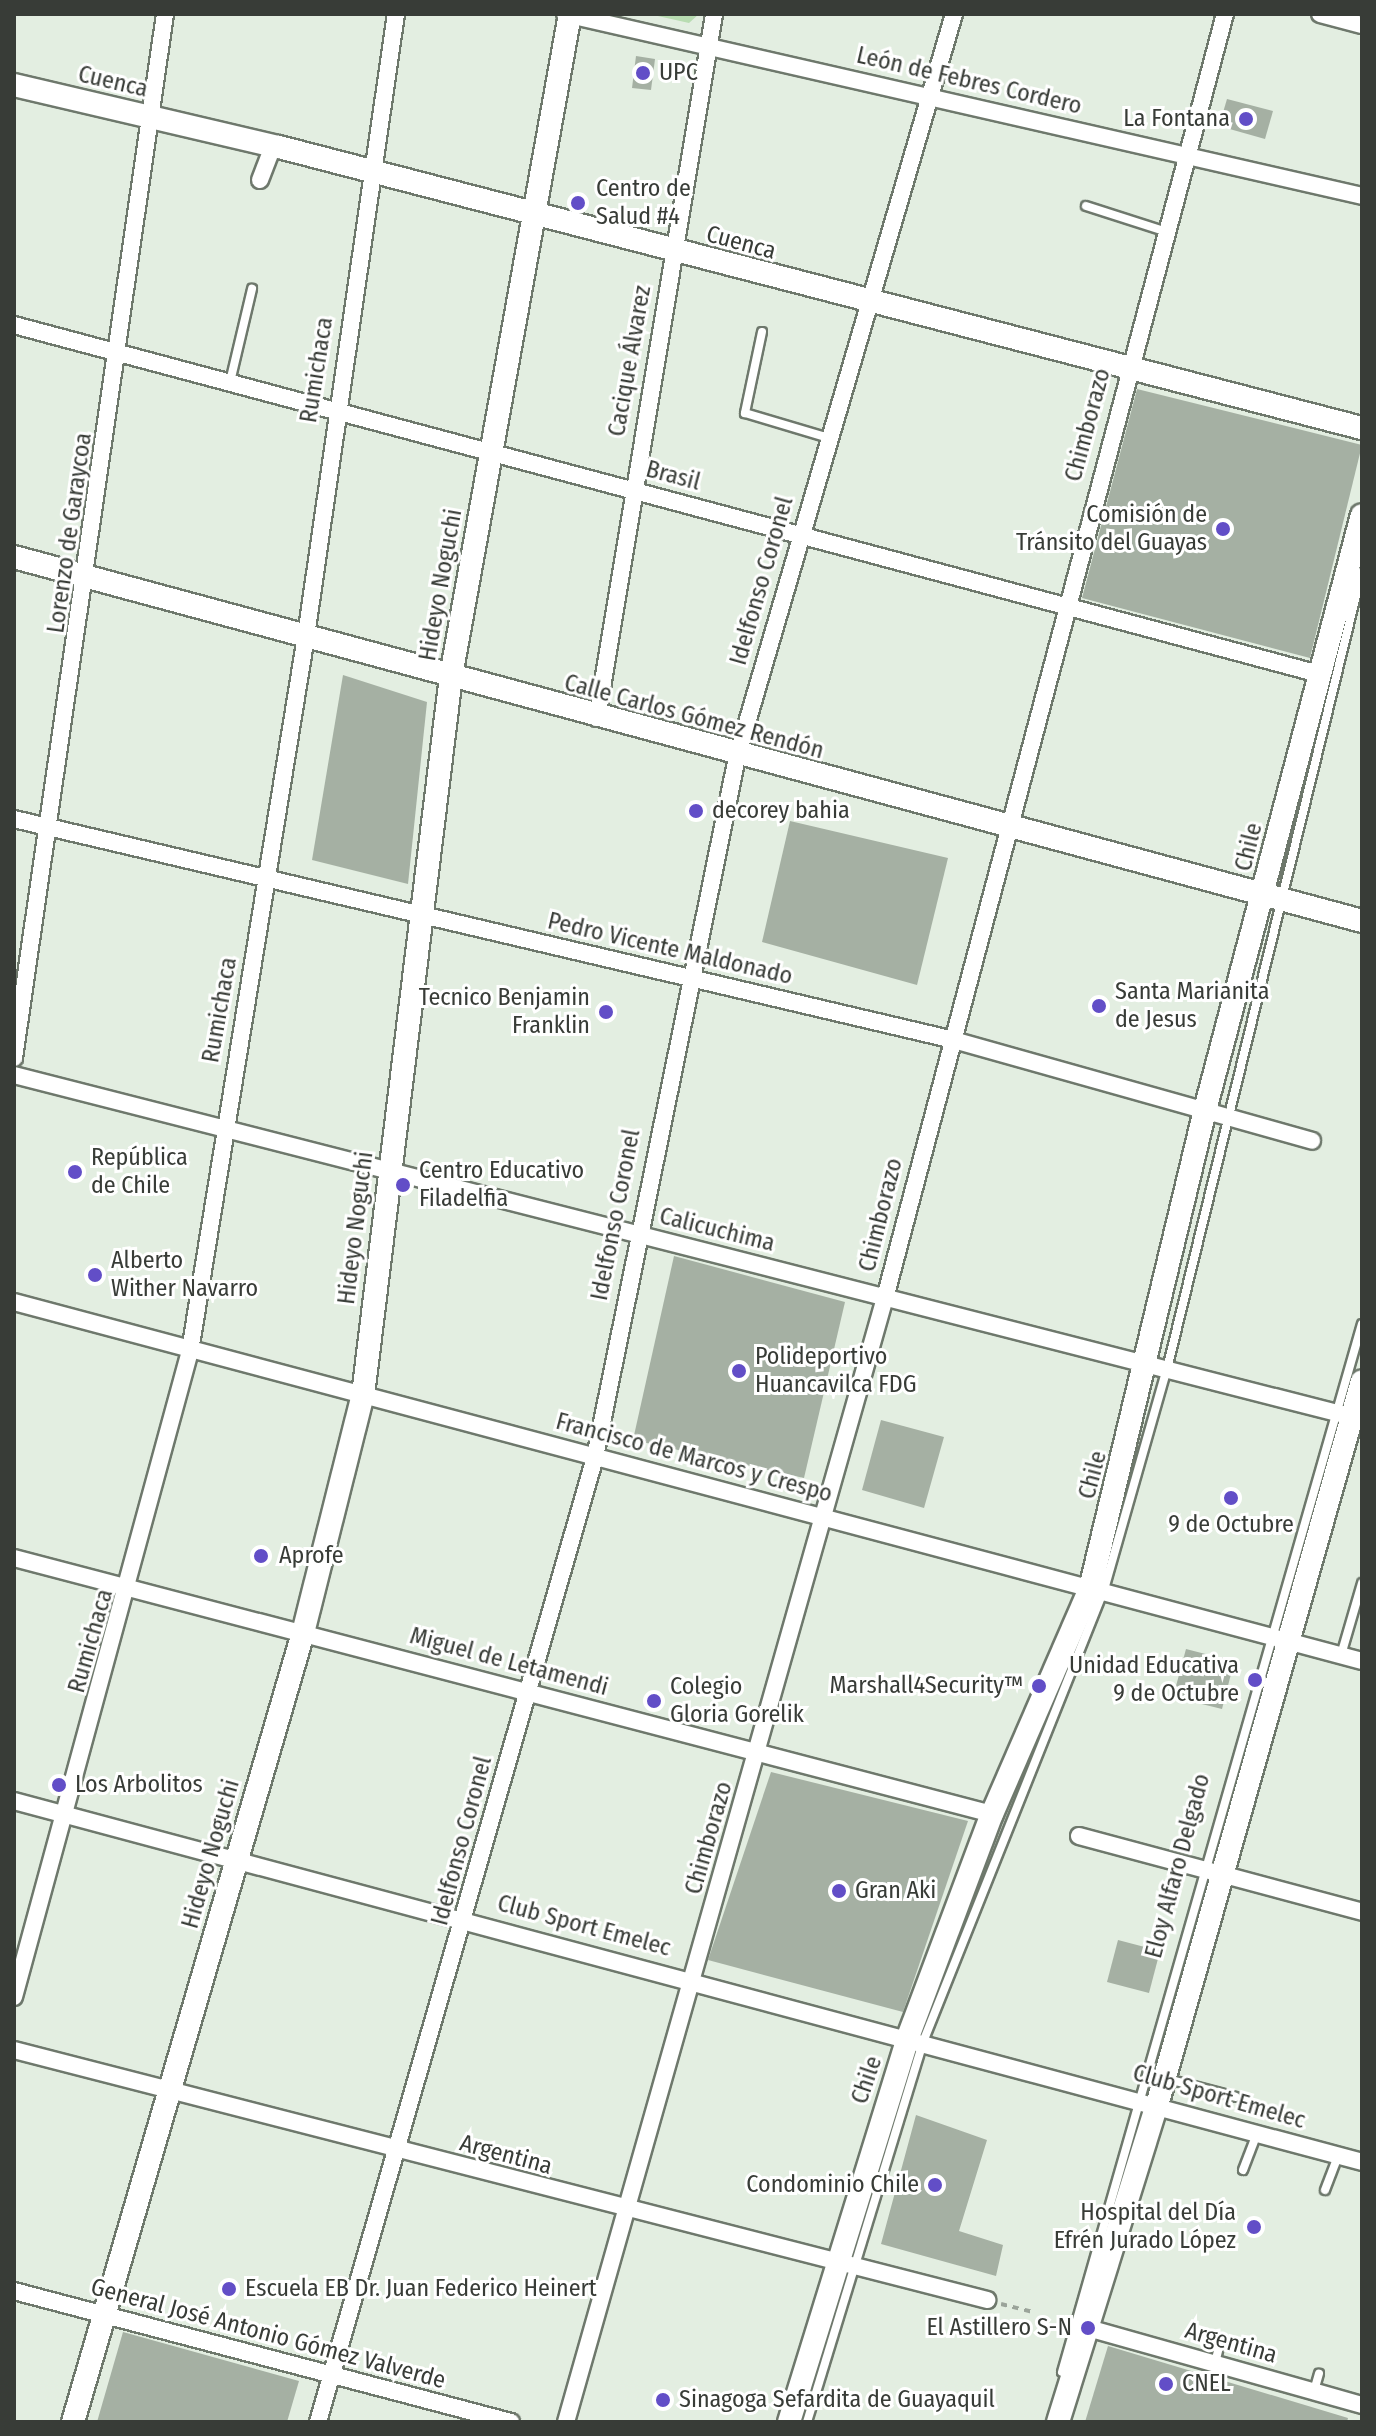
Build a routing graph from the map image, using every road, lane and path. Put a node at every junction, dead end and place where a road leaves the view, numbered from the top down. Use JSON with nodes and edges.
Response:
{"nodes":[{"id":1,"x":165,"y":14,"type":"edge"},
{"id":2,"x":396,"y":14,"type":"edge"},
{"id":3,"x":568,"y":14,"type":"edge"},
{"id":4,"x":714,"y":14,"type":"edge"},
{"id":5,"x":954,"y":14,"type":"edge"},
{"id":6,"x":1225,"y":14,"type":"edge"},
{"id":7,"x":1320,"y":14,"type":"edge"},
{"id":8,"x":1362,"y":25,"type":"edge"},
{"id":9,"x":706,"y":45,"type":"junction"},
{"id":10,"x":14,"y":85,"type":"edge"},
{"id":11,"x":928,"y":97,"type":"junction"},
{"id":12,"x":151,"y":118,"type":"junction"},
{"id":13,"x":273,"y":146,"type":"junction"},
{"id":14,"x":1186,"y":155,"type":"junction"},
{"id":15,"x":373,"y":173,"type":"junction"},
{"id":16,"x":260,"y":180,"type":"dead end"},
{"id":17,"x":1362,"y":196,"type":"edge"},
{"id":18,"x":1086,"y":206,"type":"dead end"},
{"id":19,"x":533,"y":215,"type":"junction"},
{"id":20,"x":1164,"y":231,"type":"junction"},
{"id":21,"x":674,"y":252,"type":"junction"},
{"id":22,"x":252,"y":289,"type":"dead end"},
{"id":23,"x":870,"y":303,"type":"junction"},
{"id":24,"x":14,"y":325,"type":"edge"},
{"id":25,"x":762,"y":332,"type":"dead end"},
{"id":26,"x":119,"y":353,"type":"junction"},
{"id":27,"x":1128,"y":370,"type":"junction"},
{"id":28,"x":230,"y":382,"type":"junction"},
{"id":29,"x":334,"y":411,"type":"junction"},
{"id":30,"x":1362,"y":428,"type":"edge"},
{"id":31,"x":829,"y":438,"type":"junction"},
{"id":32,"x":489,"y":452,"type":"junction"},
{"id":33,"x":632,"y":490,"type":"junction"},
{"id":34,"x":1362,"y":515,"type":"edge"},
{"id":35,"x":800,"y":535,"type":"junction"},
{"id":36,"x":14,"y":557,"type":"edge"},
{"id":37,"x":1362,"y":571,"type":"edge"},
{"id":38,"x":89,"y":576,"type":"junction"},
{"id":39,"x":1066,"y":607,"type":"junction"},
{"id":40,"x":306,"y":636,"type":"junction"},
{"id":41,"x":1319,"y":674,"type":"junction"},
{"id":42,"x":451,"y":676,"type":"junction"},
{"id":43,"x":597,"y":718,"type":"junction"},
{"id":44,"x":737,"y":757,"type":"junction"},
{"id":45,"x":14,"y":819,"type":"edge"},
{"id":46,"x":1005,"y":826,"type":"junction"},
{"id":47,"x":51,"y":827,"type":"junction"},
{"id":48,"x":267,"y":880,"type":"junction"},
{"id":49,"x":1272,"y":898,"type":"junction"},
{"id":50,"x":418,"y":915,"type":"junction"},
{"id":51,"x":1362,"y":921,"type":"edge"},
{"id":52,"x":687,"y":978,"type":"junction"},
{"id":53,"x":950,"y":1039,"type":"junction"},
{"id":54,"x":14,"y":1058,"type":"edge"},
{"id":55,"x":14,"y":1075,"type":"edge"},
{"id":56,"x":1205,"y":1110,"type":"junction"},
{"id":57,"x":1228,"y":1116,"type":"junction"},
{"id":58,"x":224,"y":1128,"type":"junction"},
{"id":59,"x":1312,"y":1141,"type":"dead end"},
{"id":60,"x":390,"y":1171,"type":"junction"},
{"id":61,"x":636,"y":1234,"type":"junction"},
{"id":62,"x":885,"y":1298,"type":"junction"},
{"id":63,"x":14,"y":1302,"type":"edge"},
{"id":64,"x":1362,"y":1324,"type":"edge"},
{"id":65,"x":190,"y":1351,"type":"junction"},
{"id":66,"x":1158,"y":1367,"type":"junction"},
{"id":67,"x":1362,"y":1381,"type":"edge"},
{"id":68,"x":363,"y":1395,"type":"junction"},
{"id":69,"x":1350,"y":1417,"type":"edge"},
{"id":70,"x":595,"y":1457,"type":"junction"},
{"id":71,"x":824,"y":1517,"type":"junction"},
{"id":72,"x":14,"y":1558,"type":"edge"},
{"id":73,"x":1362,"y":1583,"type":"edge"},
{"id":74,"x":131,"y":1588,"type":"junction"},
{"id":75,"x":1096,"y":1591,"type":"junction"},
{"id":76,"x":303,"y":1633,"type":"junction"},
{"id":77,"x":1276,"y":1638,"type":"junction"},
{"id":78,"x":1341,"y":1656,"type":"junction"},
{"id":79,"x":1362,"y":1661,"type":"edge"},
{"id":80,"x":528,"y":1692,"type":"junction"},
{"id":81,"x":758,"y":1753,"type":"junction"},
{"id":82,"x":14,"y":1801,"type":"edge"},
{"id":83,"x":66,"y":1815,"type":"junction"},
{"id":84,"x":1008,"y":1819,"type":"junction"},
{"id":85,"x":1079,"y":1836,"type":"dead end"},
{"id":86,"x":236,"y":1859,"type":"junction"},
{"id":87,"x":1211,"y":1871,"type":"junction"},
{"id":88,"x":1362,"y":1912,"type":"edge"},
{"id":89,"x":466,"y":1919,"type":"junction"},
{"id":90,"x":693,"y":1980,"type":"junction"},
{"id":91,"x":14,"y":1997,"type":"edge"},
{"id":92,"x":916,"y":2040,"type":"junction"},
{"id":93,"x":14,"y":2050,"type":"edge"},
{"id":94,"x":1164,"y":2078,"type":"junction"},
{"id":95,"x":170,"y":2091,"type":"junction"},
{"id":96,"x":1236,"y":2097,"type":"dead end"},
{"id":97,"x":1149,"y":2102,"type":"junction"},
{"id":98,"x":1257,"y":2133,"type":"junction"},
{"id":99,"x":397,"y":2151,"type":"junction"},
{"id":100,"x":1338,"y":2156,"type":"junction"},
{"id":101,"x":1362,"y":2162,"type":"edge"},
{"id":102,"x":1243,"y":2170,"type":"dead end"},
{"id":103,"x":1325,"y":2190,"type":"dead end"},
{"id":104,"x":626,"y":2211,"type":"junction"},
{"id":105,"x":842,"y":2268,"type":"junction"},
{"id":106,"x":14,"y":2291,"type":"edge"},
{"id":107,"x":987,"y":2300,"type":"joint"},
{"id":108,"x":1034,"y":2312,"type":"dead end"},
{"id":109,"x":105,"y":2315,"type":"junction"},
{"id":110,"x":1088,"y":2328,"type":"junction"},
{"id":111,"x":1319,"y":2374,"type":"dead end"},
{"id":112,"x":331,"y":2375,"type":"junction"},
{"id":113,"x":1314,"y":2391,"type":"junction"},
{"id":114,"x":1362,"y":2405,"type":"edge"},
{"id":115,"x":73,"y":2422,"type":"edge"},
{"id":116,"x":318,"y":2422,"type":"edge"},
{"id":117,"x":511,"y":2422,"type":"edge"},
{"id":118,"x":566,"y":2422,"type":"edge"},
{"id":119,"x":789,"y":2422,"type":"edge"},
{"id":120,"x":807,"y":2422,"type":"edge"},
{"id":121,"x":1046,"y":2422,"type":"edge"},
{"id":122,"x":1058,"y":2422,"type":"edge"}],
"edges":[{"from":1,"to":12,"type":"street","name":"Lorenzo de Garaycoa"},
{"from":2,"to":15,"type":"street","name":"Rumichaca"},
{"from":3,"to":9,"type":"street","name":"León de Febres Cordero"},
{"from":3,"to":19,"type":"main road","name":"Hideyo Noguchi"},
{"from":4,"to":9,"type":"street","name":"Cacique Álvarez"},
{"from":5,"to":11,"type":"street","name":"Idelfonso Coronel"},
{"from":6,"to":14,"type":"street","name":"Chimborazo"},
{"from":7,"to":8,"type":"street"},
{"from":9,"to":11,"type":"street","name":"León de Febres Cordero"},
{"from":9,"to":21,"type":"street","name":"Cacique Álvarez"},
{"from":10,"to":12,"type":"main road","name":"Cuenca"},
{"from":11,"to":14,"type":"street","name":"León de Febres Cordero"},
{"from":11,"to":23,"type":"street","name":"Idelfonso Coronel"},
{"from":12,"to":13,"type":"main road","name":"Cuenca"},
{"from":12,"to":26,"type":"street","name":"Lorenzo de Garaycoa"},
{"from":13,"to":15,"type":"main road","name":"Cuenca"},
{"from":13,"to":16,"type":"street"},
{"from":14,"to":17,"type":"street","name":"León de Febres Cordero"},
{"from":14,"to":20,"type":"street","name":"Chimborazo"},
{"from":15,"to":19,"type":"main road","name":"Cuenca"},
{"from":15,"to":29,"type":"street","name":"Rumichaca"},
{"from":18,"to":20,"type":"lane"},
{"from":19,"to":21,"type":"main road","name":"Cuenca"},
{"from":19,"to":32,"type":"main road","name":"Hideyo Noguchi"},
{"from":20,"to":27,"type":"street","name":"Chimborazo"},
{"from":21,"to":23,"type":"main road","name":"Cuenca"},
{"from":21,"to":33,"type":"street","name":"Cacique Álvarez"},
{"from":22,"to":28,"type":"lane"},
{"from":23,"to":27,"type":"main road","name":"Cuenca"},
{"from":23,"to":31,"type":"street","name":"Idelfonso Coronel"},
{"from":24,"to":26,"type":"street","name":"Brasil"},
{"from":25,"to":31,"type":"lane"},
{"from":26,"to":28,"type":"street","name":"Brasil"},
{"from":26,"to":38,"type":"street","name":"Lorenzo de Garaycoa"},
{"from":27,"to":30,"type":"main road","name":"Cuenca"},
{"from":27,"to":39,"type":"street","name":"Chimborazo"},
{"from":28,"to":29,"type":"street","name":"Brasil"},
{"from":29,"to":32,"type":"street","name":"Brasil"},
{"from":29,"to":40,"type":"street","name":"Rumichaca"},
{"from":31,"to":35,"type":"street","name":"Idelfonso Coronel"},
{"from":32,"to":33,"type":"street","name":"Brasil"},
{"from":32,"to":42,"type":"main road","name":"Hideyo Noguchi"},
{"from":33,"to":35,"type":"street","name":"Brasil"},
{"from":33,"to":43,"type":"street","name":"Cacique Álvarez"},
{"from":34,"to":41,"type":"main road","name":"Chile"},
{"from":35,"to":39,"type":"street","name":"Brasil"},
{"from":35,"to":44,"type":"street","name":"Idelfonso Coronel"},
{"from":36,"to":38,"type":"main road","name":"Calle Carlos Gómez Rendón"},
{"from":37,"to":49,"type":"lane","name":"Chile"},
{"from":38,"to":40,"type":"main road","name":"Calle Carlos Gómez Rendón"},
{"from":38,"to":47,"type":"street","name":"Lorenzo de Garaycoa"},
{"from":39,"to":41,"type":"street","name":"Brasil"},
{"from":39,"to":46,"type":"street","name":"Chimborazo"},
{"from":40,"to":42,"type":"main road","name":"Calle Carlos Gómez Rendón"},
{"from":40,"to":48,"type":"street","name":"Rumichaca"},
{"from":41,"to":49,"type":"main road","name":"Chile"},
{"from":42,"to":43,"type":"main road","name":"Calle Carlos Gómez Rendón"},
{"from":42,"to":50,"type":"main road","name":"Hideyo Noguchi"},
{"from":43,"to":44,"type":"main road","name":"Calle Carlos Gómez Rendón"},
{"from":44,"to":46,"type":"main road","name":"Calle Carlos Gómez Rendón"},
{"from":44,"to":52,"type":"street","name":"Idelfonso Coronel"},
{"from":45,"to":47,"type":"street","name":"Pedro Vicente Maldonado"},
{"from":46,"to":49,"type":"main road","name":"Calle Carlos Gómez Rendón"},
{"from":46,"to":53,"type":"street","name":"Chimborazo"},
{"from":47,"to":48,"type":"street","name":"Pedro Vicente Maldonado"},
{"from":47,"to":54,"type":"street","name":"Lorenzo de Garaycoa"},
{"from":48,"to":50,"type":"street","name":"Pedro Vicente Maldonado"},
{"from":48,"to":58,"type":"street","name":"Rumichaca"},
{"from":49,"to":51,"type":"main road","name":"Calle Carlos Gómez Rendón"},
{"from":49,"to":56,"type":"main road","name":"Chile"},
{"from":49,"to":57,"type":"lane","name":"Chile"},
{"from":50,"to":52,"type":"street","name":"Pedro Vicente Maldonado"},
{"from":50,"to":60,"type":"main road","name":"Hideyo Noguchi"},
{"from":52,"to":53,"type":"street","name":"Pedro Vicente Maldonado"},
{"from":52,"to":61,"type":"street","name":"Idelfonso Coronel"},
{"from":53,"to":56,"type":"street","name":"Pedro Vicente Maldonado"},
{"from":53,"to":62,"type":"street","name":"Chimborazo"},
{"from":55,"to":58,"type":"street","name":"Calicuchima"},
{"from":56,"to":57,"type":"street","name":"Pedro Vicente Maldonado"},
{"from":56,"to":66,"type":"main road","name":"Chile"},
{"from":57,"to":59,"type":"street","name":"Pedro Vicente Maldonado"},
{"from":57,"to":66,"type":"lane","name":"Chile"},
{"from":58,"to":60,"type":"street","name":"Calicuchima"},
{"from":58,"to":65,"type":"street","name":"Rumichaca"},
{"from":60,"to":61,"type":"street","name":"Calicuchima"},
{"from":60,"to":68,"type":"main road","name":"Hideyo Noguchi"},
{"from":61,"to":62,"type":"street","name":"Calicuchima"},
{"from":61,"to":70,"type":"street","name":"Idelfonso Coronel"},
{"from":62,"to":66,"type":"street","name":"Calicuchima"},
{"from":62,"to":71,"type":"street","name":"Chimborazo"},
{"from":63,"to":65,"type":"street","name":"Francisco de Marcos y Crespo"},
{"from":64,"to":69,"type":"lane","name":"Eloy Alfaro Delgado"},
{"from":65,"to":68,"type":"street","name":"Francisco de Marcos y Crespo"},
{"from":65,"to":74,"type":"street","name":"Rumichaca"},
{"from":66,"to":69,"type":"street","name":"Calicuchima"},
{"from":66,"to":75,"type":"main road","name":"Chile"},
{"from":67,"to":69,"type":"main road","name":"Eloy Alfaro Delgado"},
{"from":68,"to":70,"type":"street","name":"Francisco de Marcos y Crespo"},
{"from":68,"to":76,"type":"main road","name":"Hideyo Noguchi"},
{"from":69,"to":77,"type":"main road","name":"Eloy Alfaro Delgado"},
{"from":70,"to":71,"type":"street","name":"Francisco de Marcos y Crespo"},
{"from":70,"to":80,"type":"street","name":"Idelfonso Coronel"},
{"from":71,"to":75,"type":"street","name":"Francisco de Marcos y Crespo"},
{"from":71,"to":81,"type":"street","name":"Chimborazo"},
{"from":72,"to":74,"type":"street","name":"Miguel de Letamendi"},
{"from":73,"to":78,"type":"lane"},
{"from":74,"to":76,"type":"street","name":"Miguel de Letamendi"},
{"from":74,"to":83,"type":"street","name":"Rumichaca"},
{"from":75,"to":77,"type":"street","name":"Francisco de Marcos y Crespo"},
{"from":75,"to":84,"type":"main road","name":"Chile"},
{"from":76,"to":80,"type":"street","name":"Miguel de Letamendi"},
{"from":76,"to":86,"type":"main road","name":"Hideyo Noguchi"},
{"from":77,"to":78,"type":"street","name":"Francisco de Marcos y Crespo"},
{"from":77,"to":87,"type":"main road","name":"Eloy Alfaro Delgado"},
{"from":78,"to":79,"type":"street","name":"Francisco de Marcos y Crespo"},
{"from":80,"to":81,"type":"street","name":"Miguel de Letamendi"},
{"from":80,"to":89,"type":"street","name":"Idelfonso Coronel"},
{"from":81,"to":84,"type":"street","name":"Miguel de Letamendi"},
{"from":81,"to":90,"type":"street","name":"Chimborazo"},
{"from":82,"to":83,"type":"street","name":"Club Sport Emelec"},
{"from":83,"to":86,"type":"street","name":"Club Sport Emelec"},
{"from":83,"to":91,"type":"street","name":"Rumichaca"},
{"from":84,"to":92,"type":"main road","name":"Chile"},
{"from":85,"to":87,"type":"street"},
{"from":86,"to":89,"type":"street","name":"Club Sport Emelec"},
{"from":86,"to":95,"type":"main road","name":"Hideyo Noguchi"},
{"from":87,"to":88,"type":"street"},
{"from":87,"to":94,"type":"main road","name":"Eloy Alfaro Delgado"},
{"from":87,"to":97,"type":"lane","name":"Eloy Alfaro Delgado"},
{"from":89,"to":90,"type":"street","name":"Club Sport Emelec"},
{"from":89,"to":99,"type":"street","name":"Idelfonso Coronel"},
{"from":90,"to":92,"type":"street","name":"Club Sport Emelec"},
{"from":90,"to":104,"type":"street","name":"Chimborazo"},
{"from":92,"to":97,"type":"street","name":"Club Sport Emelec"},
{"from":92,"to":105,"type":"main road","name":"Chile"},
{"from":93,"to":95,"type":"street","name":"Argentina"},
{"from":94,"to":96,"type":"lane"},
{"from":94,"to":97,"type":"main road","name":"Eloy Alfaro Delgado"},
{"from":95,"to":99,"type":"street","name":"Argentina"},
{"from":95,"to":109,"type":"main road","name":"Hideyo Noguchi"},
{"from":97,"to":98,"type":"street","name":"Club Sport Emelec"},
{"from":97,"to":110,"type":"main road","name":"Eloy Alfaro Delgado"},
{"from":97,"to":121,"type":"lane","name":"Eloy Alfaro Delgado"},
{"from":98,"to":100,"type":"street","name":"Club Sport Emelec"},
{"from":98,"to":102,"type":"lane"},
{"from":99,"to":104,"type":"street","name":"Argentina"},
{"from":99,"to":112,"type":"street","name":"Idelfonso Coronel"},
{"from":100,"to":101,"type":"street","name":"Club Sport Emelec"},
{"from":100,"to":103,"type":"lane"},
{"from":104,"to":105,"type":"street","name":"Argentina"},
{"from":104,"to":118,"type":"street","name":"Chimborazo"},
{"from":105,"to":107,"type":"street","name":"Argentina"},
{"from":105,"to":119,"type":"main road","name":"Chile"},
{"from":105,"to":120,"type":"lane","name":"Chile"},
{"from":106,"to":109,"type":"street","name":"General José Antonio Gómez Valverde"},
{"from":107,"to":108,"type":"path"},
{"from":109,"to":112,"type":"street","name":"General José Antonio Gómez Valverde"},
{"from":109,"to":115,"type":"main road","name":"Hideyo Noguchi"},
{"from":110,"to":113,"type":"street","name":"Argentina"},
{"from":110,"to":122,"type":"main road","name":"Eloy Alfaro Delgado"},
{"from":111,"to":113,"type":"lane"},
{"from":112,"to":116,"type":"street","name":"Idelfonso Coronel"},
{"from":112,"to":117,"type":"street","name":"General José Antonio Gómez Valverde"},
{"from":113,"to":114,"type":"street","name":"Argentina"}]}
